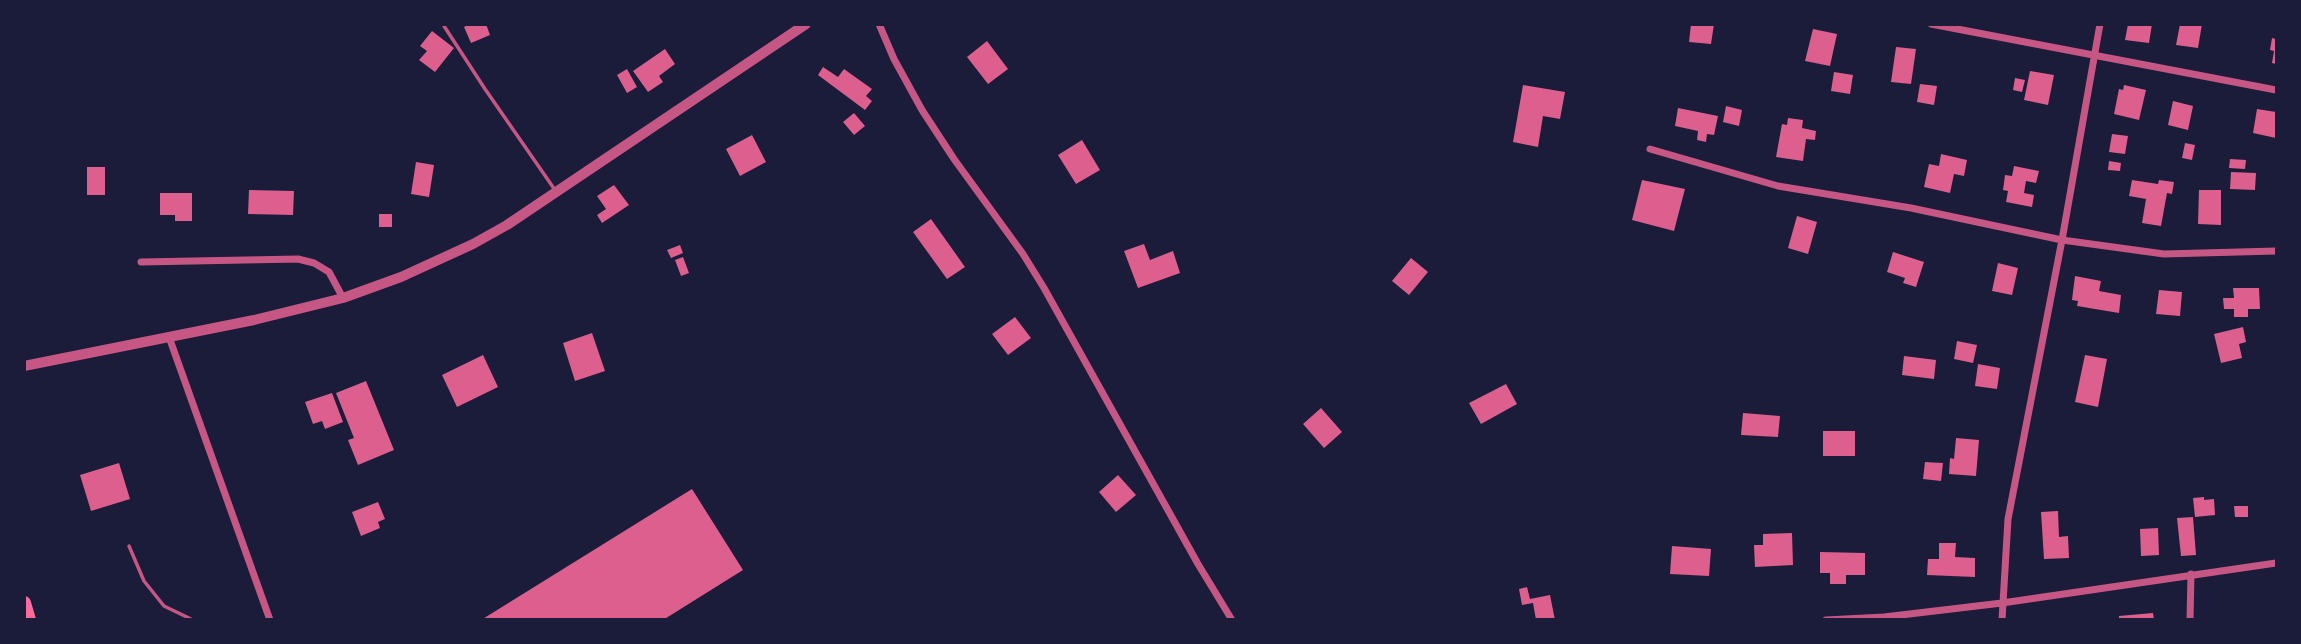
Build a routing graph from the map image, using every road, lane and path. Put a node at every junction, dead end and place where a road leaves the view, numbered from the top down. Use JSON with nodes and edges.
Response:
{"nodes":[{"id":1,"x":806,"y":24,"type":"edge"},
{"id":2,"x":879,"y":24,"type":"edge"},
{"id":3,"x":1931,"y":24,"type":"edge"},
{"id":4,"x":2100,"y":24,"type":"edge"},
{"id":5,"x":444,"y":26,"type":"dead end"},
{"id":6,"x":2094,"y":55,"type":"junction"},
{"id":7,"x":2277,"y":90,"type":"edge"},
{"id":8,"x":1650,"y":149,"type":"dead end"},
{"id":9,"x":556,"y":192,"type":"junction"},
{"id":10,"x":2063,"y":240,"type":"junction"},
{"id":11,"x":2277,"y":251,"type":"edge"},
{"id":12,"x":141,"y":262,"type":"dead end"},
{"id":13,"x":344,"y":298,"type":"junction"},
{"id":14,"x":169,"y":337,"type":"junction"},
{"id":15,"x":24,"y":366,"type":"edge"},
{"id":16,"x":129,"y":546,"type":"dead end"},
{"id":17,"x":2277,"y":563,"type":"edge"},
{"id":18,"x":2191,"y":574,"type":"junction"},
{"id":19,"x":24,"y":603,"type":"edge"},
{"id":20,"x":2002,"y":603,"type":"junction"},
{"id":21,"x":29,"y":620,"type":"edge"},
{"id":22,"x":193,"y":620,"type":"edge"},
{"id":23,"x":270,"y":620,"type":"edge"},
{"id":24,"x":1231,"y":620,"type":"edge"},
{"id":25,"x":1826,"y":620,"type":"edge"},
{"id":26,"x":2002,"y":620,"type":"edge"},
{"id":27,"x":2190,"y":620,"type":"edge"}],
"edges":[{"from":1,"to":9,"type":"street"},
{"from":2,"to":24,"type":"street"},
{"from":3,"to":6,"type":"street"},
{"from":4,"to":6,"type":"street"},
{"from":5,"to":9,"type":"lane"},
{"from":6,"to":7,"type":"street"},
{"from":6,"to":10,"type":"street"},
{"from":8,"to":10,"type":"street"},
{"from":9,"to":13,"type":"street"},
{"from":10,"to":11,"type":"street"},
{"from":10,"to":20,"type":"street"},
{"from":12,"to":13,"type":"street"},
{"from":13,"to":14,"type":"street"},
{"from":14,"to":15,"type":"street"},
{"from":14,"to":23,"type":"street"},
{"from":16,"to":22,"type":"lane"},
{"from":17,"to":18,"type":"street"},
{"from":18,"to":20,"type":"street"},
{"from":18,"to":27,"type":"street"},
{"from":19,"to":21,"type":"highway"},
{"from":20,"to":25,"type":"street"},
{"from":20,"to":26,"type":"street"}]}
